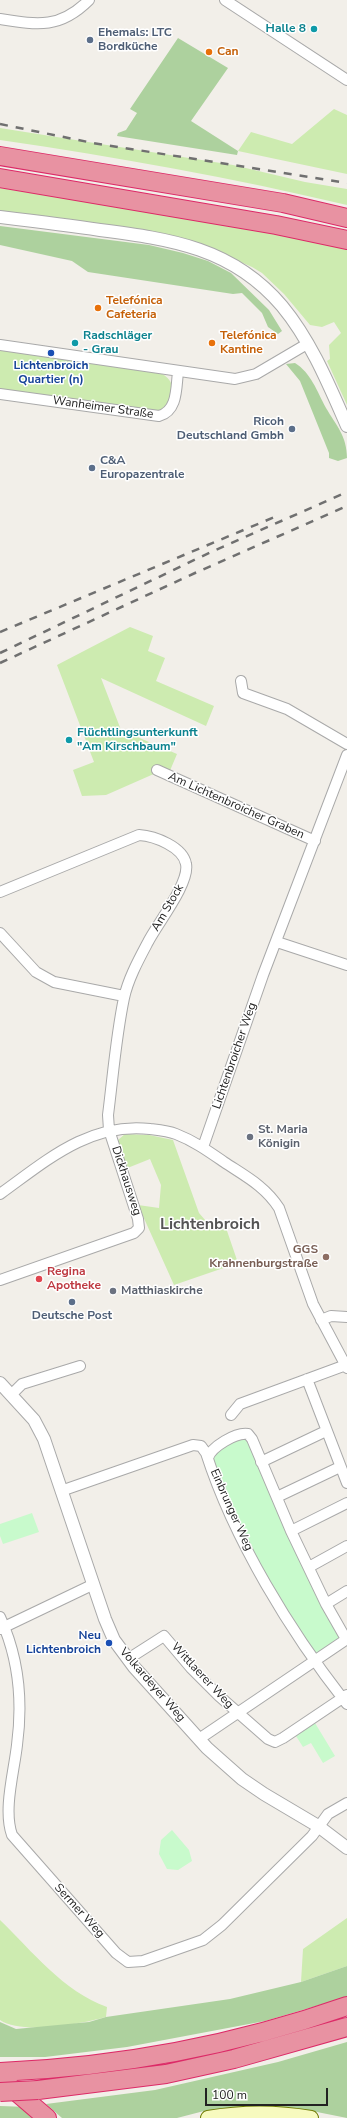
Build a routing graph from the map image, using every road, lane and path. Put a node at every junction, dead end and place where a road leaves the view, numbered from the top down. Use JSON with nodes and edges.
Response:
{"nodes":[{"id":1,"x":89,"y":0,"type":"edge"},
{"id":2,"x":225,"y":0,"type":"edge"},
{"id":3,"x":0,"y":18,"type":"edge"},
{"id":4,"x":347,"y":80,"type":"edge"},
{"id":5,"x":0,"y":156,"type":"edge"},
{"id":6,"x":0,"y":178,"type":"edge"},
{"id":7,"x":0,"y":217,"type":"edge"},
{"id":8,"x":347,"y":218,"type":"edge"},
{"id":9,"x":347,"y":240,"type":"edge"},
{"id":10,"x":307,"y":344,"type":"junction"},
{"id":11,"x":0,"y":345,"type":"edge"},
{"id":12,"x":178,"y":372,"type":"junction"},
{"id":13,"x":0,"y":394,"type":"edge"},
{"id":14,"x":347,"y":426,"type":"edge"},
{"id":15,"x":240,"y":681,"type":"dead end"},
{"id":16,"x":347,"y":744,"type":"edge"},
{"id":17,"x":347,"y":755,"type":"edge"},
{"id":18,"x":157,"y":770,"type":"dead end"},
{"id":19,"x":315,"y":841,"type":"junction"},
{"id":20,"x":0,"y":892,"type":"edge"},
{"id":21,"x":0,"y":933,"type":"edge"},
{"id":22,"x":277,"y":942,"type":"junction"},
{"id":23,"x":347,"y":965,"type":"edge"},
{"id":24,"x":124,"y":996,"type":"junction"},
{"id":25,"x":109,"y":1130,"type":"junction"},
{"id":26,"x":203,"y":1147,"type":"junction"},
{"id":27,"x":0,"y":1194,"type":"edge"},
{"id":28,"x":0,"y":1280,"type":"edge"},
{"id":29,"x":347,"y":1316,"type":"edge"},
{"id":30,"x":321,"y":1320,"type":"junction"},
{"id":31,"x":80,"y":1366,"type":"dead end"},
{"id":32,"x":346,"y":1367,"type":"edge"},
{"id":33,"x":307,"y":1379,"type":"junction"},
{"id":34,"x":0,"y":1383,"type":"edge"},
{"id":35,"x":12,"y":1394,"type":"junction"},
{"id":36,"x":231,"y":1415,"type":"dead end"},
{"id":37,"x":326,"y":1431,"type":"junction"},
{"id":38,"x":208,"y":1458,"type":"junction"},
{"id":39,"x":262,"y":1462,"type":"junction"},
{"id":40,"x":340,"y":1467,"type":"junction"},
{"id":41,"x":347,"y":1484,"type":"edge"},
{"id":42,"x":61,"y":1491,"type":"junction"},
{"id":43,"x":277,"y":1497,"type":"junction"},
{"id":44,"x":347,"y":1503,"type":"edge"},
{"id":45,"x":292,"y":1531,"type":"junction"},
{"id":46,"x":347,"y":1546,"type":"edge"},
{"id":47,"x":309,"y":1567,"type":"junction"},
{"id":48,"x":92,"y":1585,"type":"junction"},
{"id":49,"x":347,"y":1591,"type":"edge"},
{"id":50,"x":326,"y":1604,"type":"junction"},
{"id":51,"x":0,"y":1617,"type":"edge"},
{"id":52,"x":2,"y":1628,"type":"edge"},
{"id":53,"x":346,"y":1639,"type":"edge"},
{"id":54,"x":128,"y":1659,"type":"junction"},
{"id":55,"x":315,"y":1661,"type":"junction"},
{"id":56,"x":345,"y":1699,"type":"edge"},
{"id":57,"x":236,"y":1712,"type":"junction"},
{"id":58,"x":199,"y":1739,"type":"junction"},
{"id":59,"x":347,"y":1803,"type":"edge"},
{"id":60,"x":318,"y":1826,"type":"junction"},
{"id":61,"x":347,"y":1848,"type":"edge"},
{"id":62,"x":347,"y":2006,"type":"edge"},
{"id":63,"x":347,"y":2027,"type":"edge"},
{"id":64,"x":4,"y":2072,"type":"edge"},
{"id":65,"x":0,"y":2092,"type":"edge"},
{"id":66,"x":47,"y":2118,"type":"edge"},
{"id":67,"x":208,"y":2118,"type":"edge"},
{"id":68,"x":310,"y":2118,"type":"edge"}],
"edges":[{"from":1,"to":3,"type":"street"},
{"from":2,"to":4,"type":"street"},
{"from":5,"to":8,"type":"highway"},
{"from":6,"to":9,"type":"highway"},
{"from":7,"to":10,"type":"street"},
{"from":10,"to":12,"type":"street"},
{"from":10,"to":14,"type":"street"},
{"from":11,"to":12,"type":"street"},
{"from":12,"to":13,"type":"street","name":"Wanheimer Straße"},
{"from":15,"to":16,"type":"street"},
{"from":17,"to":19,"type":"street","name":"Lichtenbroicher Weg"},
{"from":18,"to":19,"type":"street","name":"Am Lichtenbroicher Graben"},
{"from":19,"to":22,"type":"street","name":"Lichtenbroicher Weg"},
{"from":20,"to":24,"type":"street","name":"Am Stock"},
{"from":21,"to":24,"type":"street"},
{"from":22,"to":23,"type":"street"},
{"from":22,"to":26,"type":"street","name":"Lichtenbroicher Weg"},
{"from":24,"to":25,"type":"street","name":"Am Stock"},
{"from":25,"to":26,"type":"street"},
{"from":25,"to":27,"type":"street"},
{"from":25,"to":28,"type":"street","name":"Dickhausweg"},
{"from":26,"to":30,"type":"street"},
{"from":29,"to":30,"type":"street"},
{"from":30,"to":32,"type":"street"},
{"from":31,"to":35,"type":"street"},
{"from":32,"to":33,"type":"street"},
{"from":33,"to":36,"type":"street"},
{"from":33,"to":37,"type":"street"},
{"from":34,"to":35,"type":"street","name":"Volkardeyer Weg"},
{"from":35,"to":42,"type":"street","name":"Volkardeyer Weg"},
{"from":37,"to":39,"type":"street"},
{"from":37,"to":40,"type":"street"},
{"from":38,"to":39,"type":"street"},
{"from":38,"to":42,"type":"street","name":"Einbrunger Weg"},
{"from":38,"to":55,"type":"street","name":"Einbrunger Weg"},
{"from":39,"to":43,"type":"street"},
{"from":40,"to":41,"type":"street"},
{"from":40,"to":43,"type":"street"},
{"from":42,"to":48,"type":"street","name":"Volkardeyer Weg"},
{"from":43,"to":45,"type":"street"},
{"from":44,"to":45,"type":"street"},
{"from":45,"to":47,"type":"street"},
{"from":46,"to":47,"type":"street"},
{"from":47,"to":50,"type":"street"},
{"from":48,"to":52,"type":"street"},
{"from":48,"to":54,"type":"street","name":"Volkardeyer Weg"},
{"from":49,"to":50,"type":"street"},
{"from":50,"to":53,"type":"street"},
{"from":51,"to":52,"type":"street","name":"Sermer Weg"},
{"from":52,"to":60,"type":"street","name":"Sermer Weg"},
{"from":53,"to":55,"type":"street","name":"Wittlaerer Weg"},
{"from":54,"to":57,"type":"street","name":"Wittlaerer Weg"},
{"from":54,"to":58,"type":"street","name":"Volkardeyer Weg"},
{"from":55,"to":56,"type":"street","name":"Einbrunger Weg"},
{"from":55,"to":57,"type":"street","name":"Wittlaerer Weg"},
{"from":56,"to":57,"type":"street","name":"Wittlaerer Weg"},
{"from":57,"to":58,"type":"street","name":"Wittlaerer Weg"},
{"from":58,"to":60,"type":"street","name":"Volkardeyer Weg"},
{"from":59,"to":60,"type":"street","name":"Sermer Weg"},
{"from":60,"to":61,"type":"street","name":"Volkardeyer Weg"},
{"from":62,"to":64,"type":"highway"},
{"from":63,"to":65,"type":"highway","bridge":true},
{"from":64,"to":66,"type":"highway"},
{"from":67,"to":68,"type":"main road"}]}
